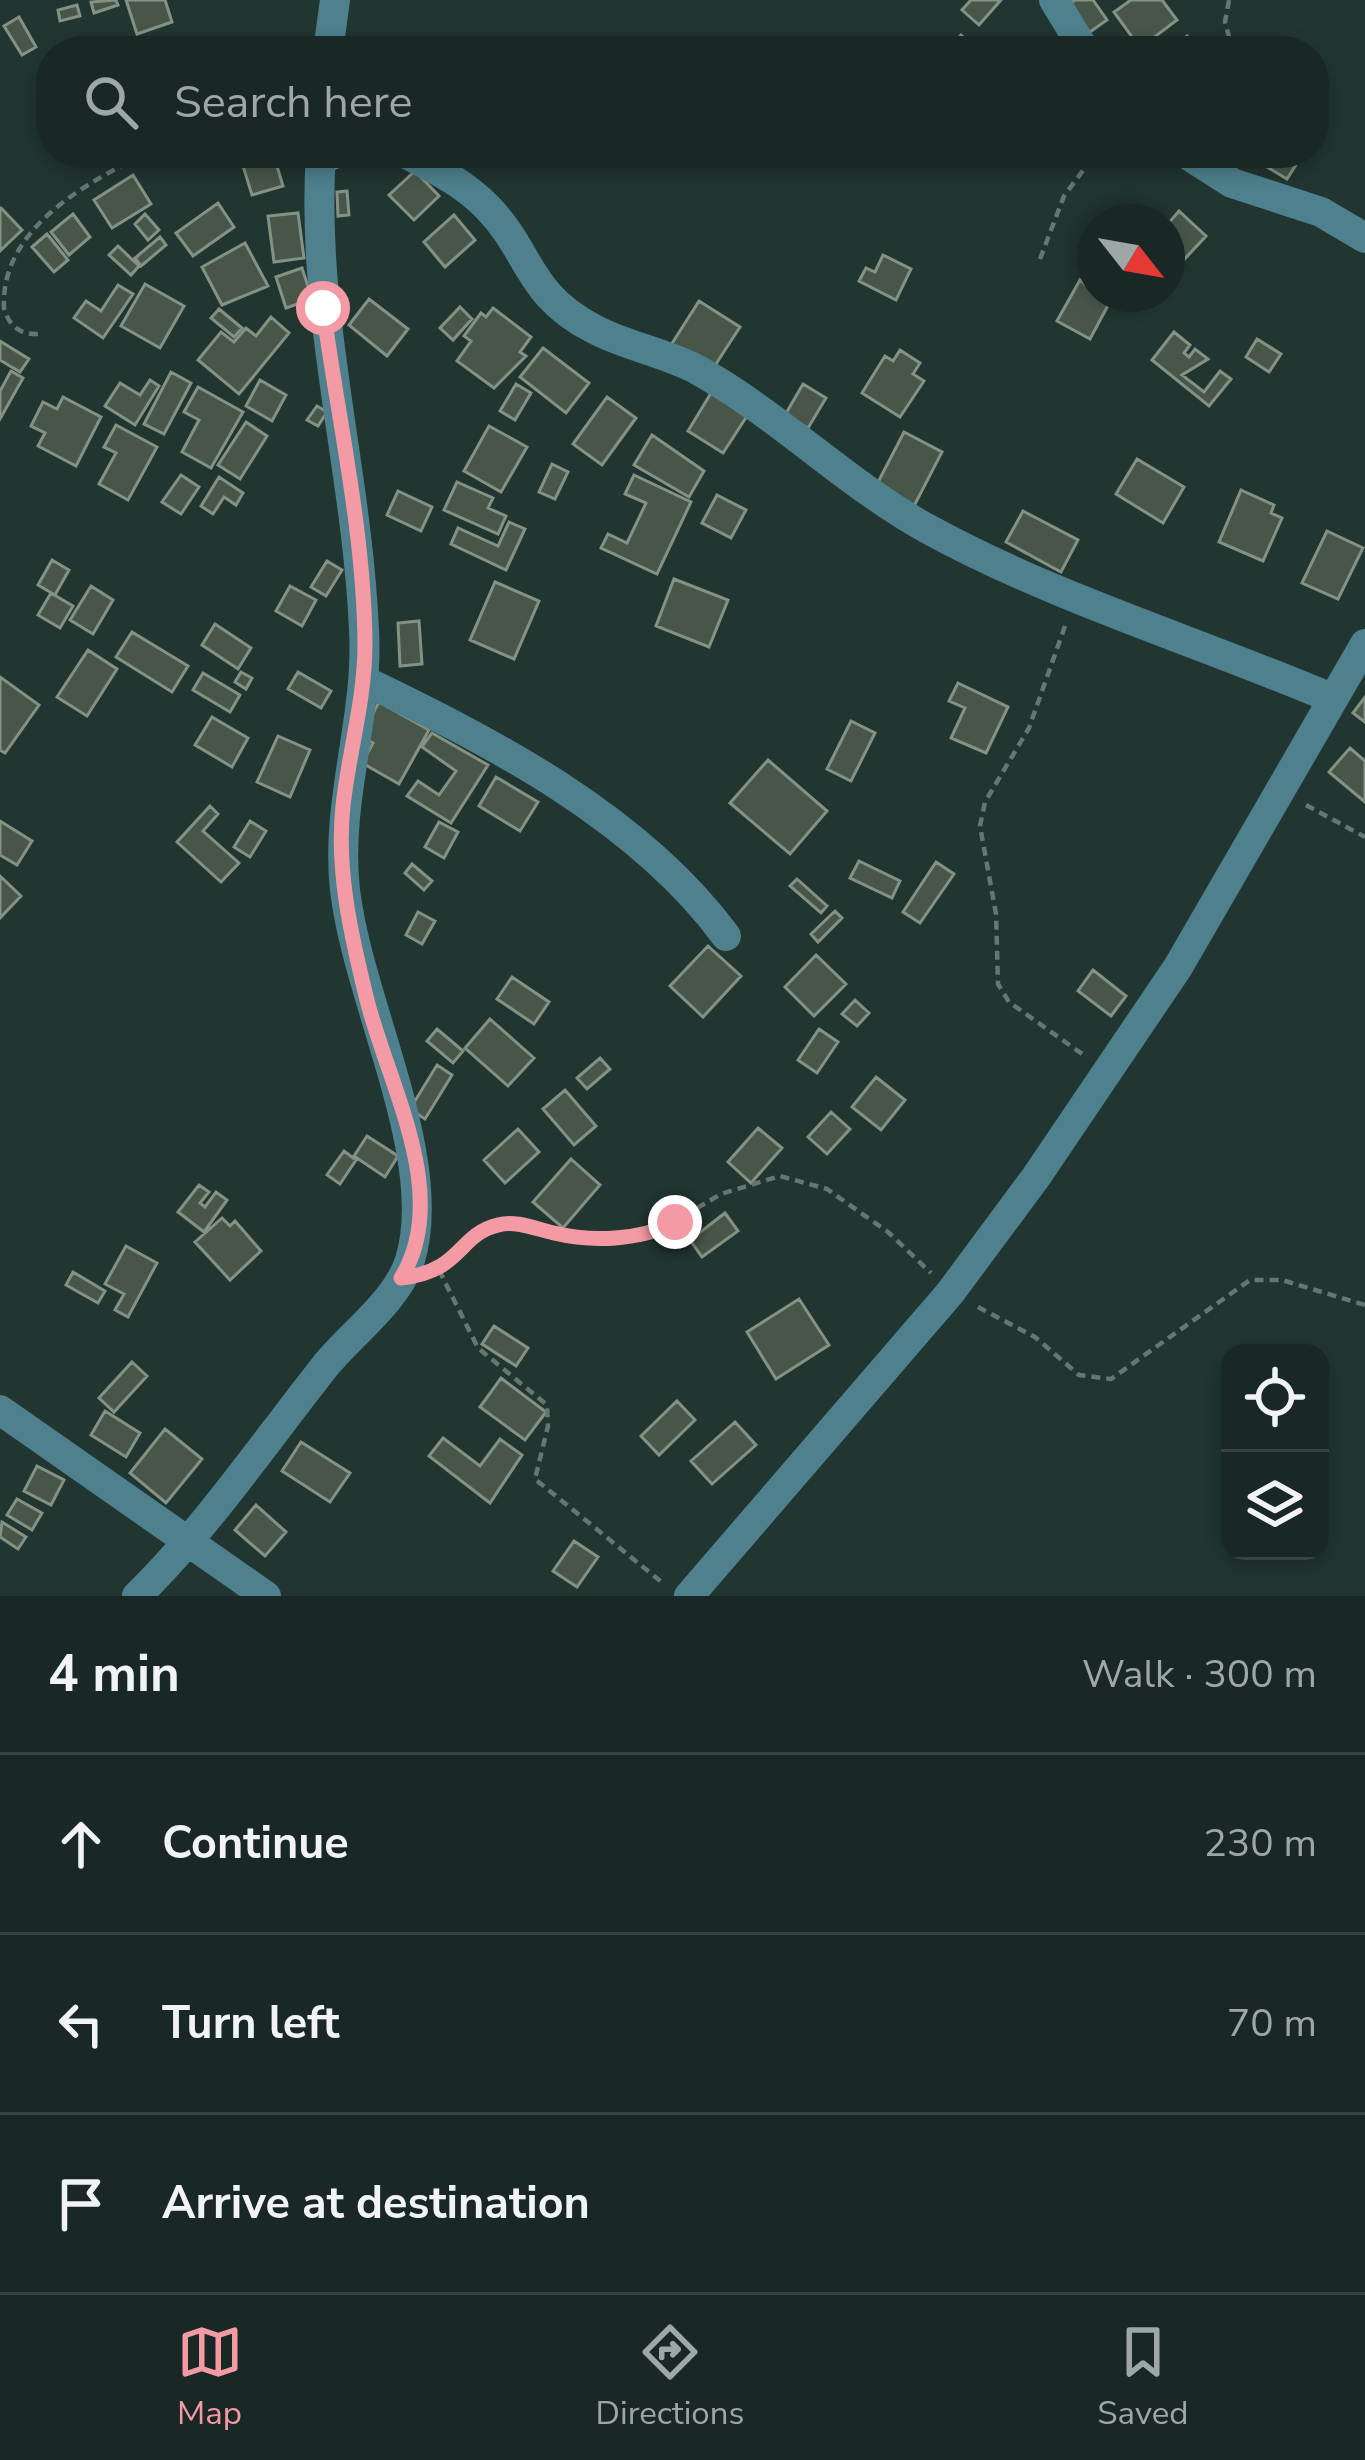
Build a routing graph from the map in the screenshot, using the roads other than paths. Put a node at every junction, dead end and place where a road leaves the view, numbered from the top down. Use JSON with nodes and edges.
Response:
{"nodes":[{"id":1,"x":335,"y":0,"type":"edge"},
{"id":2,"x":1054,"y":0,"type":"edge"},
{"id":3,"x":330,"y":36,"type":"edge"},
{"id":4,"x":1076,"y":36,"type":"edge"},
{"id":5,"x":321,"y":168,"type":"edge"},
{"id":6,"x":433,"y":168,"type":"edge"},
{"id":7,"x":1208,"y":168,"type":"edge"},
{"id":8,"x":1365,"y":238,"type":"edge"},
{"id":9,"x":1365,"y":644,"type":"edge"},
{"id":10,"x":365,"y":681,"type":"junction"},
{"id":11,"x":1331,"y":698,"type":"junction"},
{"id":12,"x":726,"y":936,"type":"dead end"},
{"id":13,"x":0,"y":1410,"type":"edge"},
{"id":14,"x":190,"y":1540,"type":"junction"},
{"id":15,"x":679,"y":1592,"type":"edge"},
{"id":16,"x":137,"y":1596,"type":"edge"},
{"id":17,"x":266,"y":1596,"type":"edge"}],
"edges":[{"from":1,"to":3,"type":"street"},
{"from":2,"to":4,"type":"street"},
{"from":5,"to":10,"type":"street"},
{"from":6,"to":11,"type":"street"},
{"from":7,"to":8,"type":"street"},
{"from":9,"to":11,"type":"street"},
{"from":10,"to":12,"type":"street"},
{"from":10,"to":14,"type":"street"},
{"from":11,"to":15,"type":"street"},
{"from":13,"to":14,"type":"street"},
{"from":14,"to":16,"type":"street"},
{"from":14,"to":17,"type":"street"}]}
